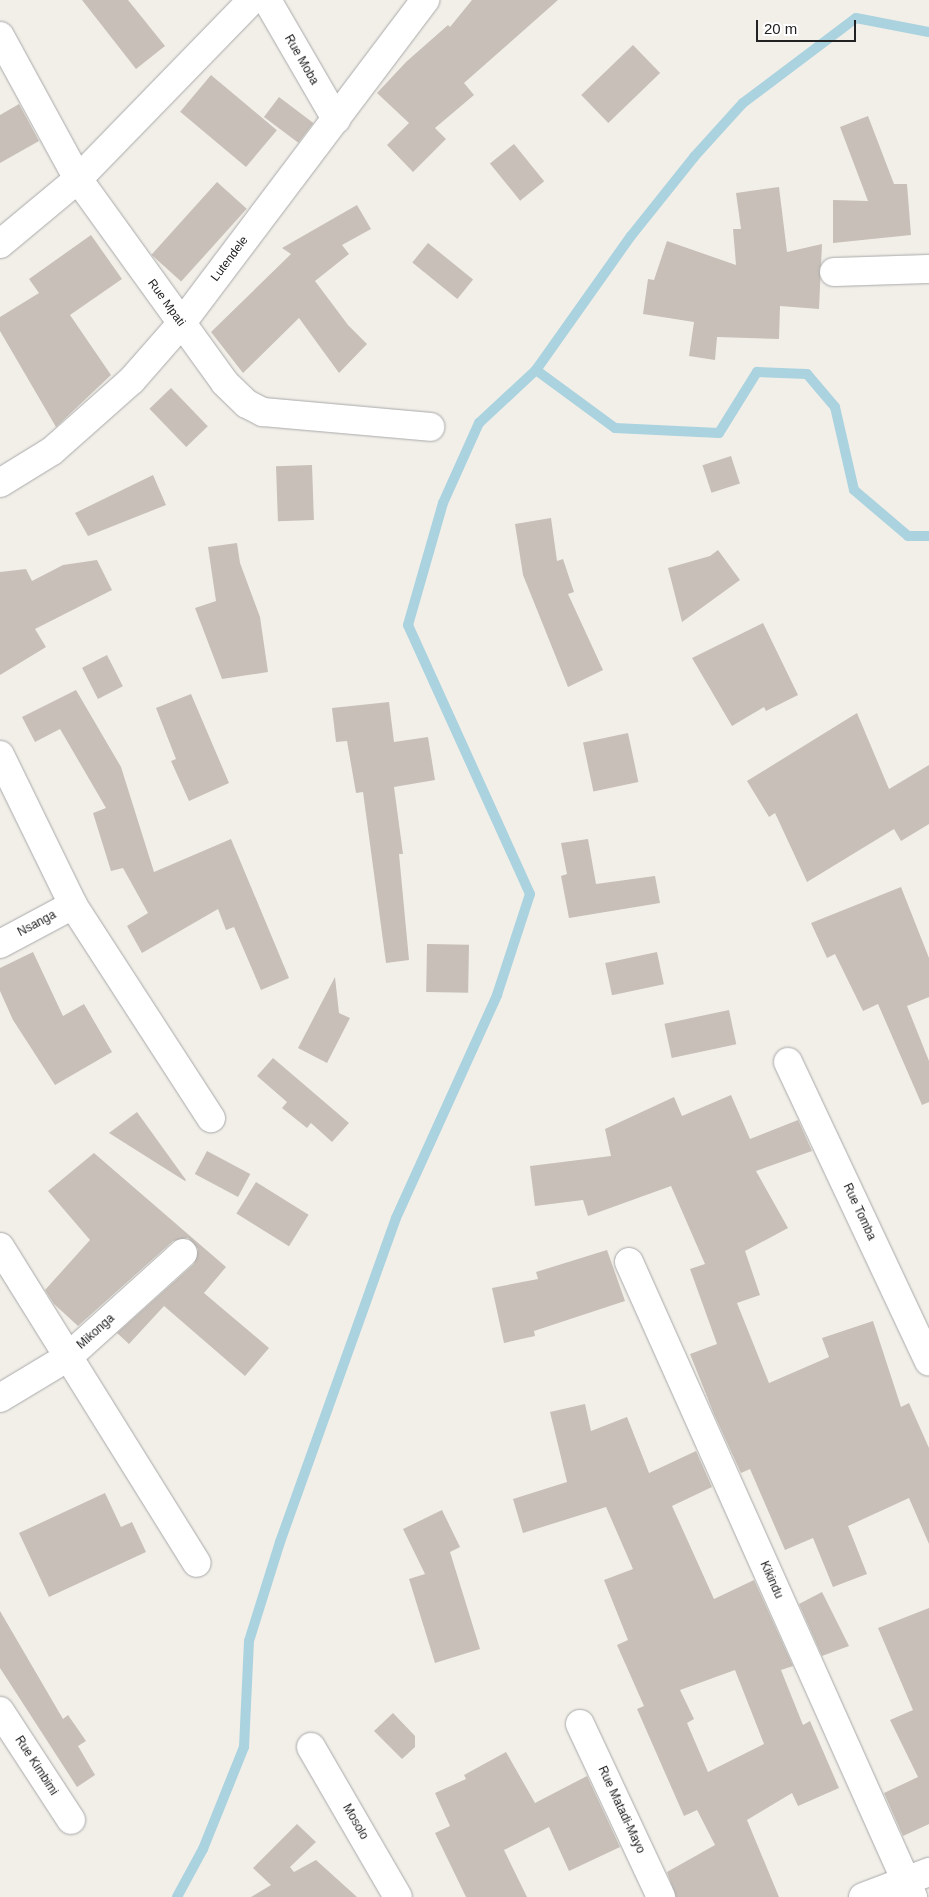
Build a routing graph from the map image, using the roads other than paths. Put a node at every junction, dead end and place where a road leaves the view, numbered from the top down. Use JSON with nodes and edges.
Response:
{"nodes":[{"id":1,"x":252,"y":0,"type":"edge"},
{"id":2,"x":266,"y":0,"type":"edge"},
{"id":3,"x":425,"y":0,"type":"edge"},
{"id":4,"x":0,"y":36,"type":"edge"},
{"id":5,"x":336,"y":119,"type":"junction"},
{"id":6,"x":78,"y":179,"type":"junction"},
{"id":7,"x":0,"y":244,"type":"edge"},
{"id":8,"x":929,"y":269,"type":"edge"},
{"id":9,"x":834,"y":272,"type":"dead end"},
{"id":10,"x":181,"y":324,"type":"junction"},
{"id":11,"x":430,"y":427,"type":"dead end"},
{"id":12,"x":0,"y":483,"type":"edge"},
{"id":13,"x":0,"y":755,"type":"edge"},
{"id":14,"x":73,"y":905,"type":"junction"},
{"id":15,"x":0,"y":944,"type":"edge"},
{"id":16,"x":788,"y":1062,"type":"dead end"},
{"id":17,"x":212,"y":1118,"type":"dead end"},
{"id":18,"x":0,"y":1247,"type":"edge"},
{"id":19,"x":183,"y":1252,"type":"dead end"},
{"id":20,"x":629,"y":1262,"type":"dead end"},
{"id":21,"x":68,"y":1357,"type":"junction"},
{"id":22,"x":929,"y":1361,"type":"edge"},
{"id":23,"x":0,"y":1398,"type":"edge"},
{"id":24,"x":198,"y":1563,"type":"dead end"},
{"id":25,"x":0,"y":1711,"type":"edge"},
{"id":26,"x":580,"y":1724,"type":"dead end"},
{"id":27,"x":312,"y":1747,"type":"dead end"},
{"id":28,"x":71,"y":1820,"type":"dead end"},
{"id":29,"x":915,"y":1883,"type":"edge"},
{"id":30,"x":398,"y":1897,"type":"edge"},
{"id":31,"x":661,"y":1897,"type":"edge"},
{"id":32,"x":863,"y":1897,"type":"edge"}],
"edges":[{"from":1,"to":6,"type":"street"},
{"from":2,"to":5,"type":"street","name":"Rue Moba"},
{"from":3,"to":5,"type":"street","name":"Lutendele"},
{"from":4,"to":6,"type":"street","name":"Rue Mpati"},
{"from":5,"to":10,"type":"street","name":"Lutendele"},
{"from":6,"to":7,"type":"street"},
{"from":6,"to":10,"type":"street","name":"Rue Mpati"},
{"from":8,"to":9,"type":"street"},
{"from":10,"to":11,"type":"street","name":"Rue Mpati"},
{"from":10,"to":12,"type":"street","name":"Lutendele"},
{"from":13,"to":14,"type":"street"},
{"from":14,"to":15,"type":"street","name":"Nsanga"},
{"from":14,"to":17,"type":"street"},
{"from":16,"to":22,"type":"street","name":"Rue Tomba"},
{"from":18,"to":21,"type":"street"},
{"from":19,"to":21,"type":"street","name":"Mikonga"},
{"from":20,"to":29,"type":"street","name":"Kikindu"},
{"from":21,"to":23,"type":"street","name":"Mikonga"},
{"from":21,"to":24,"type":"street"},
{"from":25,"to":28,"type":"street","name":"Rue Kimbimi"},
{"from":26,"to":31,"type":"street","name":"Rue Matadi-Mayo"},
{"from":27,"to":30,"type":"street","name":"Mosolo"},
{"from":29,"to":32,"type":"street"}]}
